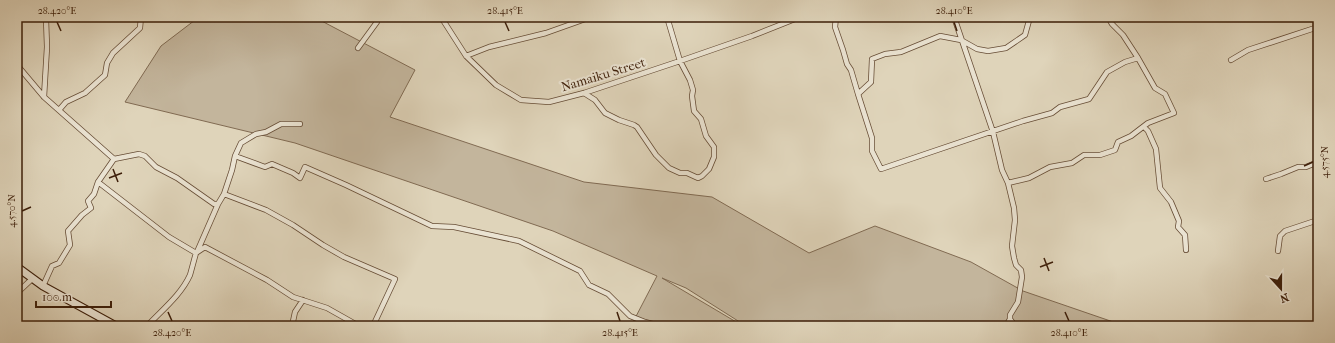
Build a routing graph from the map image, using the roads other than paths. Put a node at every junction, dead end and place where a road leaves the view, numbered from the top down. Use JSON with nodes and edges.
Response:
{"nodes":[{"id":1,"x":141,"y":17,"type":"edge"},
{"id":2,"x":377,"y":17,"type":"edge"},
{"id":3,"x":441,"y":17,"type":"edge"},
{"id":4,"x":591,"y":17,"type":"edge"},
{"id":5,"x":667,"y":17,"type":"edge"},
{"id":6,"x":800,"y":17,"type":"edge"},
{"id":7,"x":836,"y":17,"type":"edge"},
{"id":8,"x":954,"y":17,"type":"edge"},
{"id":9,"x":1030,"y":17,"type":"edge"},
{"id":10,"x":1108,"y":17,"type":"edge"},
{"id":11,"x":1315,"y":17,"type":"edge"},
{"id":12,"x":48,"y":18,"type":"edge"},
{"id":13,"x":1318,"y":26,"type":"edge"},
{"id":14,"x":961,"y":40,"type":"junction"},
{"id":15,"x":358,"y":48,"type":"dead end"},
{"id":16,"x":466,"y":56,"type":"junction"},
{"id":17,"x":1138,"y":58,"type":"junction"},
{"id":18,"x":1231,"y":60,"type":"dead end"},
{"id":19,"x":680,"y":61,"type":"junction"},
{"id":20,"x":17,"y":65,"type":"edge"},
{"id":21,"x":584,"y":93,"type":"junction"},
{"id":22,"x":858,"y":94,"type":"junction"},
{"id":23,"x":44,"y":97,"type":"junction"},
{"id":24,"x":59,"y":110,"type":"junction"},
{"id":25,"x":300,"y":124,"type":"dead end"},
{"id":26,"x":1144,"y":127,"type":"junction"},
{"id":27,"x":993,"y":132,"type":"junction"},
{"id":28,"x":235,"y":156,"type":"junction"},
{"id":29,"x":114,"y":159,"type":"junction"},
{"id":30,"x":1318,"y":162,"type":"edge"},
{"id":31,"x":1266,"y":179,"type":"dead end"},
{"id":32,"x":98,"y":182,"type":"junction"},
{"id":33,"x":1008,"y":183,"type":"junction"},
{"id":34,"x":224,"y":194,"type":"junction"},
{"id":35,"x":218,"y":204,"type":"junction"},
{"id":36,"x":1318,"y":220,"type":"edge"},
{"id":37,"x":1186,"y":250,"type":"dead end"},
{"id":38,"x":1278,"y":252,"type":"dead end"},
{"id":39,"x":196,"y":254,"type":"junction"},
{"id":40,"x":17,"y":267,"type":"edge"},
{"id":41,"x":33,"y":278,"type":"junction"},
{"id":42,"x":43,"y":286,"type":"junction"},
{"id":43,"x":17,"y":293,"type":"edge"},
{"id":44,"x":302,"y":300,"type":"junction"},
{"id":45,"x":1010,"y":319,"type":"junction"},
{"id":46,"x":116,"y":326,"type":"edge"},
{"id":47,"x":147,"y":326,"type":"edge"},
{"id":48,"x":292,"y":326,"type":"edge"},
{"id":49,"x":359,"y":326,"type":"edge"},
{"id":50,"x":373,"y":326,"type":"edge"},
{"id":51,"x":660,"y":326,"type":"edge"},
{"id":52,"x":1006,"y":326,"type":"edge"},
{"id":53,"x":1015,"y":326,"type":"edge"}],
"edges":[{"from":1,"to":24,"type":"street"},
{"from":2,"to":15,"type":"street"},
{"from":3,"to":16,"type":"street","name":"Namaiku Street"},
{"from":4,"to":16,"type":"street"},
{"from":5,"to":19,"type":"street"},
{"from":6,"to":19,"type":"street","name":"Namaiku Street"},
{"from":7,"to":22,"type":"street"},
{"from":8,"to":14,"type":"street"},
{"from":9,"to":14,"type":"street"},
{"from":10,"to":17,"type":"street"},
{"from":11,"to":13,"type":"street"},
{"from":12,"to":23,"type":"street"},
{"from":13,"to":18,"type":"street"},
{"from":14,"to":22,"type":"street"},
{"from":14,"to":27,"type":"street"},
{"from":16,"to":21,"type":"street","name":"Namaiku Street"},
{"from":17,"to":26,"type":"street"},
{"from":17,"to":27,"type":"street"},
{"from":19,"to":21,"type":"street","name":"Namaiku Street"},
{"from":19,"to":21,"type":"street"},
{"from":20,"to":23,"type":"street"},
{"from":22,"to":27,"type":"street"},
{"from":23,"to":24,"type":"street"},
{"from":24,"to":29,"type":"street"},
{"from":25,"to":28,"type":"street"},
{"from":26,"to":33,"type":"street"},
{"from":26,"to":37,"type":"street"},
{"from":27,"to":33,"type":"street"},
{"from":28,"to":34,"type":"street"},
{"from":28,"to":51,"type":"street"},
{"from":29,"to":32,"type":"street"},
{"from":29,"to":35,"type":"street"},
{"from":30,"to":31,"type":"street"},
{"from":32,"to":39,"type":"street"},
{"from":32,"to":42,"type":"street"},
{"from":33,"to":45,"type":"street"},
{"from":34,"to":35,"type":"street"},
{"from":34,"to":50,"type":"street"},
{"from":35,"to":39,"type":"street"},
{"from":36,"to":38,"type":"street"},
{"from":39,"to":44,"type":"street"},
{"from":39,"to":47,"type":"street"},
{"from":40,"to":41,"type":"street"},
{"from":41,"to":42,"type":"street"},
{"from":41,"to":43,"type":"street"},
{"from":42,"to":46,"type":"street"},
{"from":44,"to":48,"type":"street"},
{"from":44,"to":49,"type":"street"},
{"from":45,"to":52,"type":"street"},
{"from":45,"to":53,"type":"street"}]}
